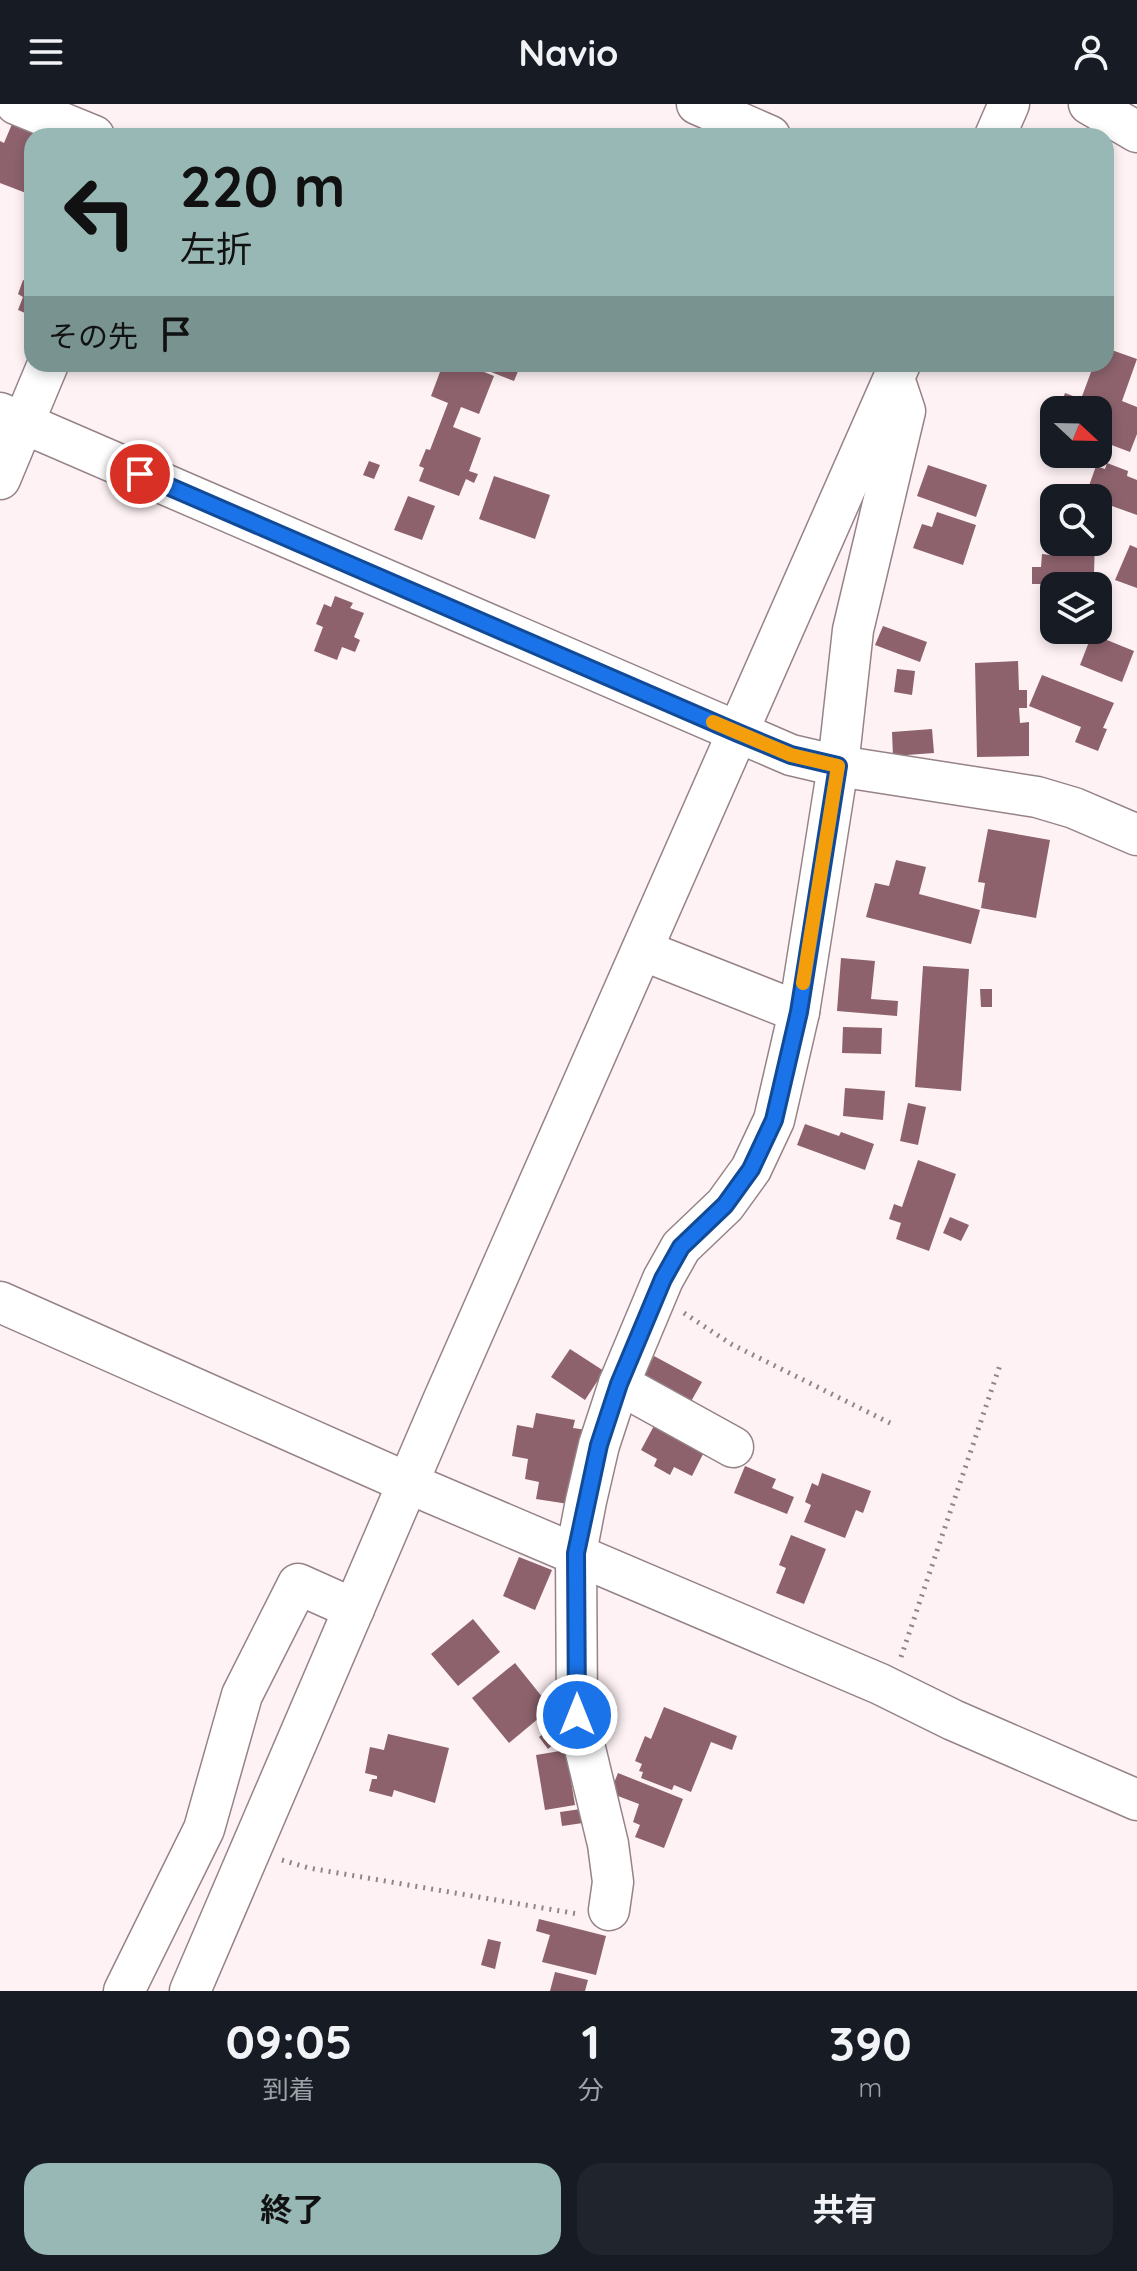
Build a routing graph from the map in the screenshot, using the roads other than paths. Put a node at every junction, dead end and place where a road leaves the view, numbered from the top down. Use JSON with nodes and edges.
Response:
{"nodes":[{"id":1,"x":16,"y":104,"type":"edge"},
{"id":2,"x":697,"y":104,"type":"edge"},
{"id":3,"x":1009,"y":104,"type":"edge"},
{"id":4,"x":1089,"y":104,"type":"edge"},
{"id":5,"x":74,"y":128,"type":"edge"},
{"id":6,"x":752,"y":128,"type":"edge"},
{"id":7,"x":998,"y":128,"type":"edge"},
{"id":8,"x":1137,"y":132,"type":"edge"},
{"id":9,"x":43,"y":372,"type":"edge"},
{"id":10,"x":897,"y":372,"type":"edge"},
{"id":11,"x":12,"y":418,"type":"edge"},
{"id":12,"x":0,"y":479,"type":"edge"},
{"id":13,"x":738,"y":733,"type":"junction"},
{"id":14,"x":838,"y":766,"type":"junction"},
{"id":15,"x":1137,"y":835,"type":"edge"},
{"id":16,"x":642,"y":950,"type":"junction"},
{"id":17,"x":799,"y":1012,"type":"junction"},
{"id":18,"x":0,"y":1302,"type":"edge"},
{"id":19,"x":619,"y":1384,"type":"junction"},
{"id":20,"x":733,"y":1447,"type":"dead end"},
{"id":21,"x":408,"y":1483,"type":"junction"},
{"id":22,"x":576,"y":1553,"type":"junction"},
{"id":23,"x":354,"y":1609,"type":"junction"},
{"id":24,"x":1137,"y":1800,"type":"edge"},
{"id":25,"x":609,"y":1910,"type":"road end"},
{"id":26,"x":124,"y":1991,"type":"edge"},
{"id":27,"x":190,"y":1991,"type":"edge"}],
"edges":[{"from":1,"to":5,"type":"street"},
{"from":2,"to":6,"type":"street"},
{"from":3,"to":7,"type":"street"},
{"from":4,"to":8,"type":"street"},
{"from":9,"to":11,"type":"street"},
{"from":10,"to":13,"type":"street"},
{"from":10,"to":14,"type":"street"},
{"from":11,"to":12,"type":"street"},
{"from":11,"to":13,"type":"street"},
{"from":13,"to":14,"type":"street"},
{"from":13,"to":16,"type":"street"},
{"from":14,"to":15,"type":"street"},
{"from":14,"to":17,"type":"street"},
{"from":16,"to":17,"type":"street"},
{"from":16,"to":21,"type":"street"},
{"from":17,"to":19,"type":"street"},
{"from":18,"to":21,"type":"street"},
{"from":19,"to":20,"type":"street"},
{"from":19,"to":22,"type":"street"},
{"from":21,"to":22,"type":"street"},
{"from":21,"to":23,"type":"street"},
{"from":22,"to":24,"type":"street"},
{"from":22,"to":25,"type":"street"},
{"from":23,"to":26,"type":"street"},
{"from":23,"to":27,"type":"street"}]}
